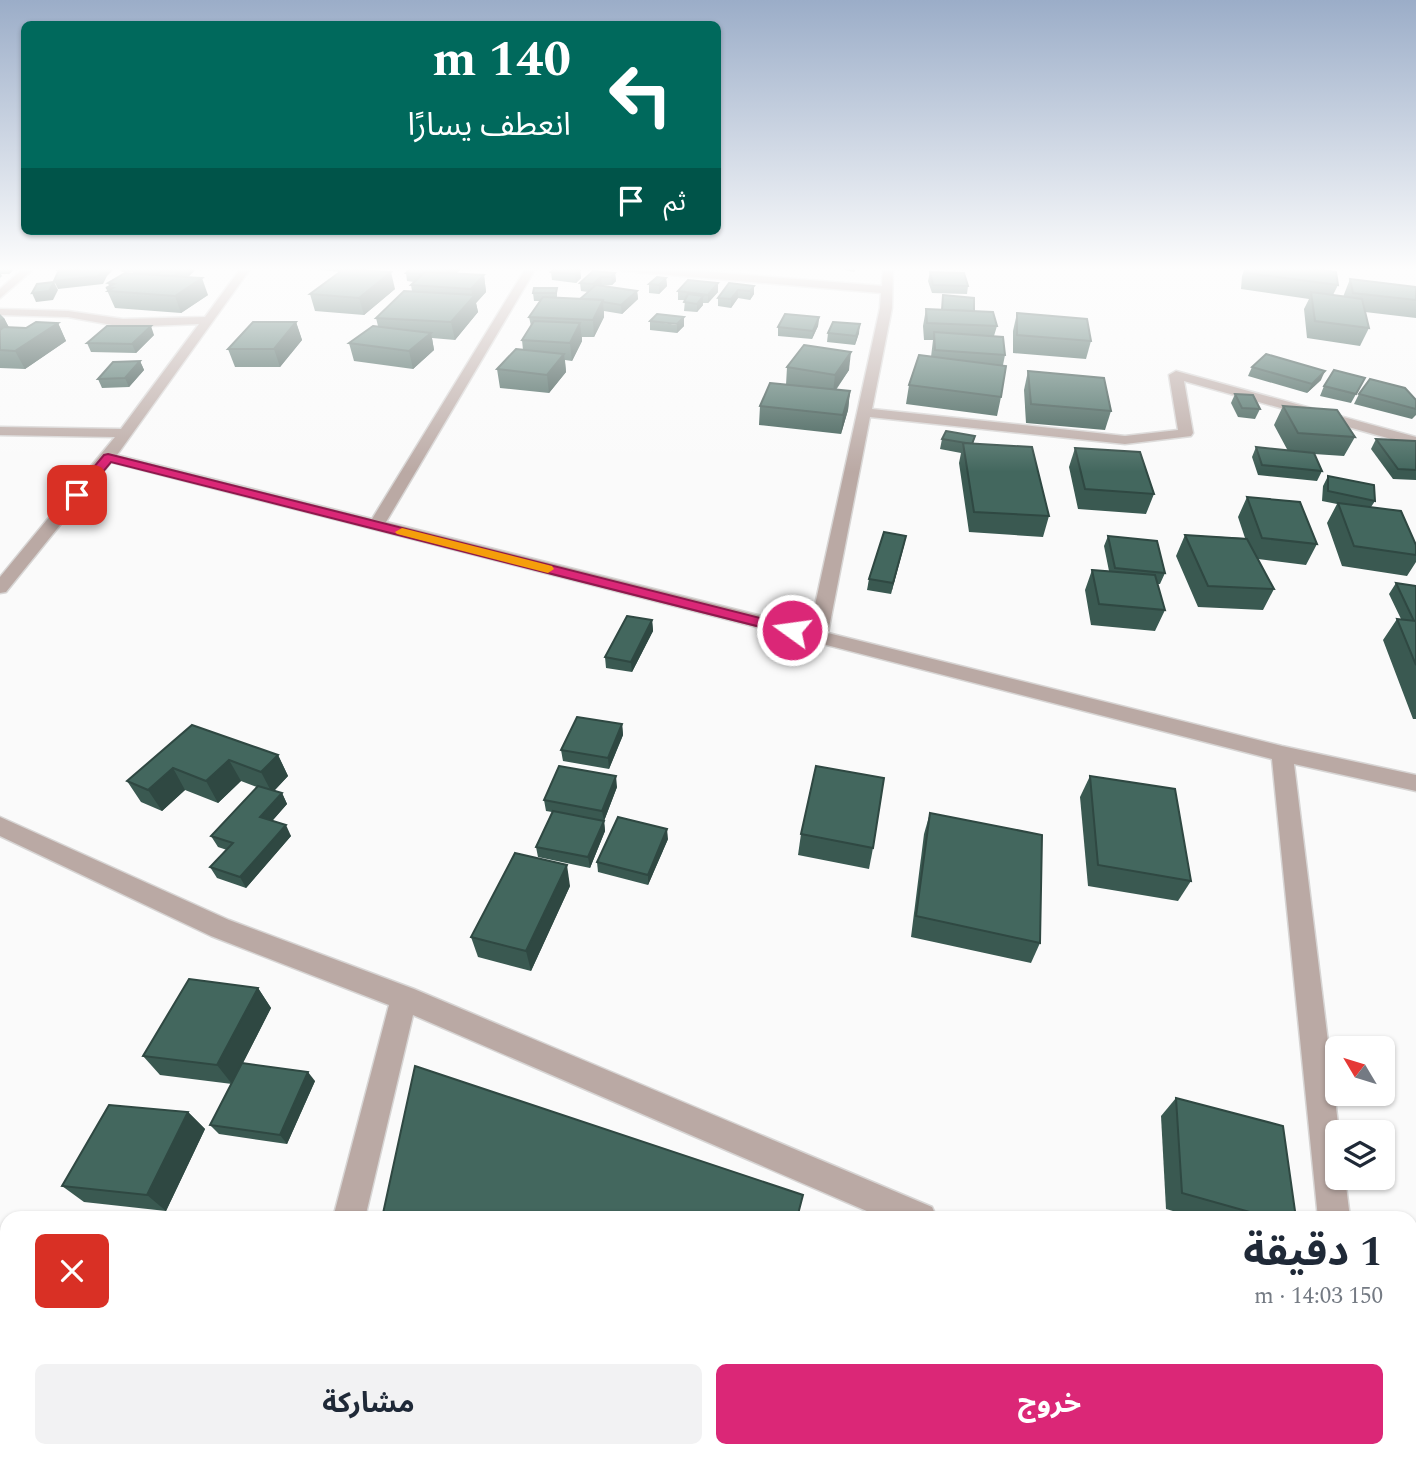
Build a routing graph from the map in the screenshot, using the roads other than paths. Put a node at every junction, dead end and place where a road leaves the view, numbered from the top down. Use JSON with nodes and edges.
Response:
{"nodes":[{"id":1,"x":196,"y":336,"type":"edge"},
{"id":2,"x":490,"y":336,"type":"edge"},
{"id":3,"x":878,"y":336,"type":"edge"},
{"id":4,"x":864,"y":412,"type":"junction"},
{"id":5,"x":0,"y":431,"type":"edge"},
{"id":6,"x":126,"y":433,"type":"junction"},
{"id":7,"x":1416,"y":442,"type":"edge"},
{"id":8,"x":108,"y":457,"type":"junction"},
{"id":9,"x":376,"y":525,"type":"junction"},
{"id":10,"x":0,"y":588,"type":"edge"},
{"id":11,"x":818,"y":637,"type":"junction"},
{"id":12,"x":1282,"y":754,"type":"junction"},
{"id":13,"x":1416,"y":783,"type":"edge"},
{"id":14,"x":0,"y":825,"type":"edge"},
{"id":15,"x":404,"y":998,"type":"junction"},
{"id":16,"x":351,"y":1211,"type":"edge"},
{"id":17,"x":905,"y":1211,"type":"edge"},
{"id":18,"x":1333,"y":1211,"type":"edge"}],
"edges":[{"from":1,"to":6,"type":"street"},
{"from":2,"to":9,"type":"street"},
{"from":3,"to":4,"type":"street"},
{"from":4,"to":7,"type":"street"},
{"from":4,"to":11,"type":"street"},
{"from":5,"to":6,"type":"street"},
{"from":6,"to":8,"type":"street"},
{"from":8,"to":9,"type":"street"},
{"from":8,"to":10,"type":"street"},
{"from":9,"to":11,"type":"street"},
{"from":11,"to":12,"type":"street"},
{"from":12,"to":13,"type":"street"},
{"from":12,"to":18,"type":"street"},
{"from":14,"to":15,"type":"street"},
{"from":15,"to":16,"type":"street"},
{"from":15,"to":17,"type":"street"}]}
